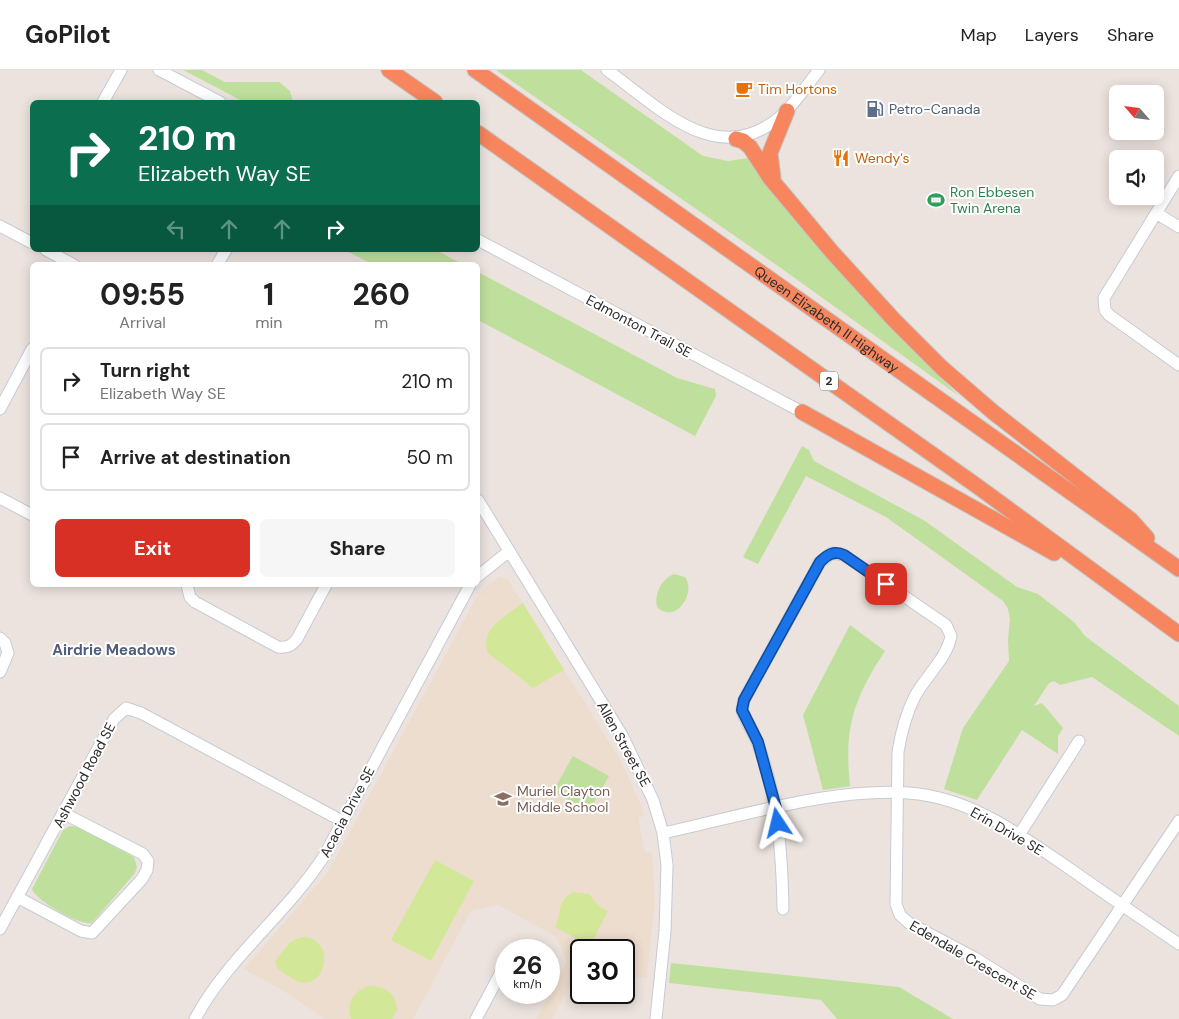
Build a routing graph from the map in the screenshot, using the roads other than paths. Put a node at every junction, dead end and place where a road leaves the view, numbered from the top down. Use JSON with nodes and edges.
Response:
{"nodes":[{"id":1,"x":121,"y":70,"type":"edge"},
{"id":2,"x":159,"y":70,"type":"edge"},
{"id":3,"x":389,"y":70,"type":"edge"},
{"id":4,"x":475,"y":70,"type":"edge"},
{"id":5,"x":607,"y":70,"type":"edge"},
{"id":6,"x":819,"y":70,"type":"edge"},
{"id":7,"x":104,"y":100,"type":"edge"},
{"id":8,"x":216,"y":100,"type":"edge"},
{"id":9,"x":432,"y":100,"type":"edge"},
{"id":10,"x":787,"y":111,"type":"junction"},
{"id":11,"x":480,"y":134,"type":"edge"},
{"id":12,"x":736,"y":139,"type":"junction"},
{"id":13,"x":1179,"y":176,"type":"edge"},
{"id":14,"x":786,"y":198,"type":"junction"},
{"id":15,"x":1156,"y":213,"type":"junction"},
{"id":16,"x":0,"y":226,"type":"edge"},
{"id":17,"x":1179,"y":228,"type":"edge"},
{"id":18,"x":30,"y":240,"type":"edge"},
{"id":19,"x":480,"y":241,"type":"edge"},
{"id":20,"x":50,"y":252,"type":"edge"},
{"id":21,"x":68,"y":262,"type":"edge"},
{"id":22,"x":30,"y":353,"type":"edge"},
{"id":23,"x":1179,"y":365,"type":"edge"},
{"id":24,"x":0,"y":410,"type":"edge"},
{"id":25,"x":802,"y":412,"type":"joint"},
{"id":26,"x":0,"y":498,"type":"edge"},
{"id":27,"x":480,"y":503,"type":"edge"},
{"id":28,"x":30,"y":514,"type":"edge"},
{"id":29,"x":508,"y":552,"type":"junction"},
{"id":30,"x":1175,"y":566,"type":"edge"},
{"id":31,"x":480,"y":574,"type":"edge"},
{"id":32,"x":1110,"y":584,"type":"junction"},
{"id":33,"x":188,"y":587,"type":"edge"},
{"id":34,"x":325,"y":587,"type":"edge"},
{"id":35,"x":469,"y":587,"type":"edge"},
{"id":36,"x":1179,"y":634,"type":"edge"},
{"id":37,"x":0,"y":638,"type":"edge"},
{"id":38,"x":0,"y":672,"type":"edge"},
{"id":39,"x":1079,"y":741,"type":"dead end"},
{"id":40,"x":896,"y":793,"type":"junction"},
{"id":41,"x":776,"y":808,"type":"junction"},
{"id":42,"x":63,"y":813,"type":"junction"},
{"id":43,"x":342,"y":821,"type":"junction"},
{"id":44,"x":1179,"y":821,"type":"edge"},
{"id":45,"x":662,"y":833,"type":"junction"},
{"id":46,"x":1019,"y":835,"type":"junction"},
{"id":47,"x":17,"y":898,"type":"junction"},
{"id":48,"x":1122,"y":905,"type":"junction"},
{"id":49,"x":783,"y":910,"type":"dead end"},
{"id":50,"x":0,"y":929,"type":"edge"},
{"id":51,"x":1179,"y":944,"type":"edge"},
{"id":52,"x":495,"y":983,"type":"edge"},
{"id":53,"x":194,"y":1019,"type":"edge"},
{"id":54,"x":476,"y":1019,"type":"edge"},
{"id":55,"x":656,"y":1019,"type":"edge"}],
"edges":[{"from":1,"to":7,"type":"street"},
{"from":2,"to":8,"type":"street"},
{"from":3,"to":9,"type":"highway"},
{"from":4,"to":30,"type":"highway","name":"Queen Elizabeth II Highway"},
{"from":5,"to":12,"type":"street"},
{"from":6,"to":10,"type":"street"},
{"from":10,"to":12,"type":"street"},
{"from":10,"to":14,"type":"highway"},
{"from":11,"to":32,"type":"highway","number":"2"},
{"from":12,"to":14,"type":"highway"},
{"from":13,"to":15,"type":"street"},
{"from":14,"to":30,"type":"highway"},
{"from":15,"to":17,"type":"street"},
{"from":15,"to":23,"type":"street"},
{"from":16,"to":18,"type":"street"},
{"from":19,"to":25,"type":"street","name":"Edmonton Trail SE"},
{"from":20,"to":21,"type":"street"},
{"from":22,"to":24,"type":"street"},
{"from":25,"to":32,"type":"highway"},
{"from":26,"to":28,"type":"street"},
{"from":27,"to":29,"type":"street","name":"Allen Street SE"},
{"from":29,"to":31,"type":"street"},
{"from":29,"to":45,"type":"street","name":"Allen Street SE"},
{"from":32,"to":36,"type":"highway","number":"2"},
{"from":33,"to":34,"type":"street"},
{"from":35,"to":43,"type":"street","name":"Acacia Drive SE"},
{"from":37,"to":38,"type":"street"},
{"from":39,"to":46,"type":"street"},
{"from":40,"to":41,"type":"street","name":"Erin Drive SE"},
{"from":40,"to":41,"type":"street"},
{"from":40,"to":46,"type":"street","name":"Erin Drive SE"},
{"from":40,"to":48,"type":"street","name":"Edendale Crescent SE"},
{"from":41,"to":45,"type":"street","name":"Erin Drive SE"},
{"from":41,"to":49,"type":"street"},
{"from":42,"to":43,"type":"street","name":"Ashwood Road SE"},
{"from":42,"to":47,"type":"street","name":"Ashwood Road SE"},
{"from":42,"to":47,"type":"street"},
{"from":43,"to":53,"type":"street","name":"Acacia Drive SE"},
{"from":44,"to":48,"type":"street"},
{"from":45,"to":55,"type":"street","name":"Allen Street SE"},
{"from":46,"to":48,"type":"street","name":"Erin Drive SE"},
{"from":47,"to":50,"type":"street","name":"Ashwood Road SE"},
{"from":48,"to":51,"type":"street","name":"Erin Drive SE"},
{"from":52,"to":54,"type":"street"}]}
